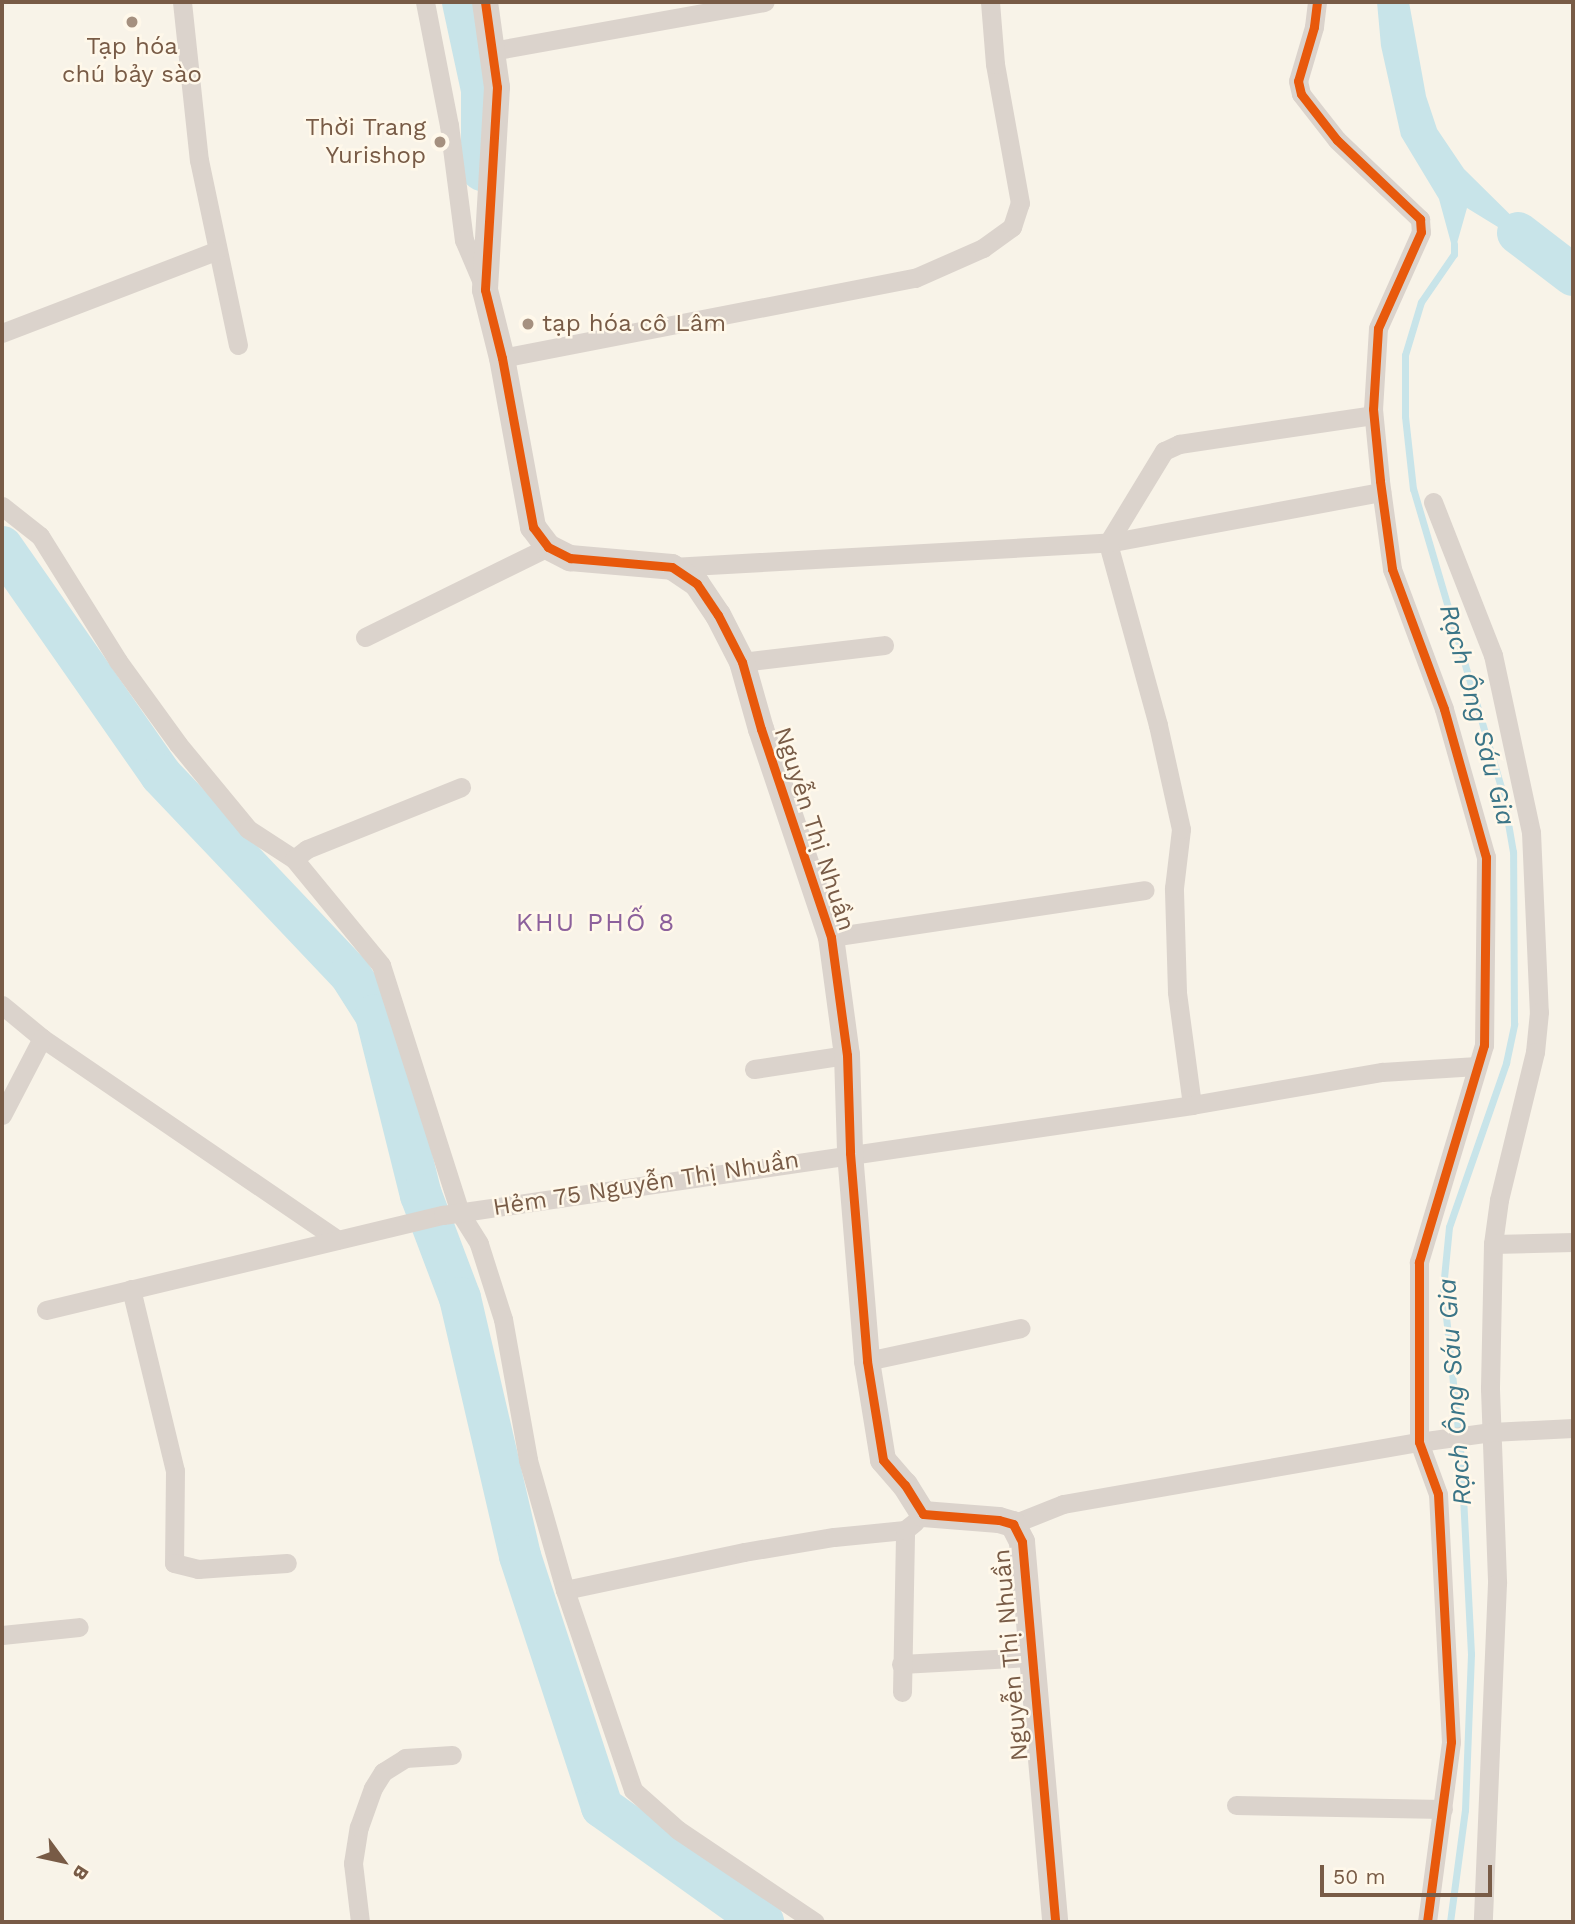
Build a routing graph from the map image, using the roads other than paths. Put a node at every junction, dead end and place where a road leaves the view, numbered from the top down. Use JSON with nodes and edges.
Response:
{"nodes":[{"id":1,"x":182,"y":2,"type":"edge"},
{"id":2,"x":425,"y":2,"type":"edge"},
{"id":3,"x":485,"y":2,"type":"edge"},
{"id":4,"x":765,"y":2,"type":"edge"},
{"id":5,"x":990,"y":2,"type":"edge"},
{"id":6,"x":1317,"y":2,"type":"edge"},
{"id":7,"x":492,"y":51,"type":"junction"},
{"id":8,"x":216,"y":251,"type":"junction"},
{"id":9,"x":485,"y":290,"type":"junction"},
{"id":10,"x":2,"y":332,"type":"edge"},
{"id":11,"x":238,"y":345,"type":"dead end"},
{"id":12,"x":502,"y":358,"type":"junction"},
{"id":13,"x":1373,"y":415,"type":"junction"},
{"id":14,"x":1381,"y":492,"type":"junction"},
{"id":15,"x":1433,"y":502,"type":"dead end"},
{"id":16,"x":2,"y":506,"type":"edge"},
{"id":17,"x":1108,"y":543,"type":"junction"},
{"id":18,"x":548,"y":547,"type":"junction"},
{"id":19,"x":672,"y":567,"type":"junction"},
{"id":20,"x":365,"y":637,"type":"dead end"},
{"id":21,"x":884,"y":645,"type":"dead end"},
{"id":22,"x":742,"y":662,"type":"junction"},
{"id":23,"x":460,"y":787,"type":"dead end"},
{"id":24,"x":294,"y":859,"type":"junction"},
{"id":25,"x":1144,"y":890,"type":"dead end"},
{"id":26,"x":831,"y":937,"type":"junction"},
{"id":27,"x":2,"y":1005,"type":"edge"},
{"id":28,"x":42,"y":1038,"type":"junction"},
{"id":29,"x":848,"y":1055,"type":"junction"},
{"id":30,"x":1477,"y":1066,"type":"junction"},
{"id":31,"x":754,"y":1069,"type":"dead end"},
{"id":32,"x":1192,"y":1105,"type":"junction"},
{"id":33,"x":2,"y":1115,"type":"edge"},
{"id":34,"x":850,"y":1153,"type":"junction"},
{"id":35,"x":452,"y":1214,"type":"junction"},
{"id":36,"x":338,"y":1240,"type":"junction"},
{"id":37,"x":1573,"y":1242,"type":"edge"},
{"id":38,"x":1493,"y":1244,"type":"junction"},
{"id":39,"x":131,"y":1289,"type":"junction"},
{"id":40,"x":46,"y":1310,"type":"dead end"},
{"id":41,"x":1021,"y":1328,"type":"dead end"},
{"id":42,"x":867,"y":1361,"type":"junction"},
{"id":43,"x":1573,"y":1428,"type":"edge"},
{"id":44,"x":1486,"y":1433,"type":"junction"},
{"id":45,"x":1426,"y":1441,"type":"junction"},
{"id":46,"x":914,"y":1522,"type":"junction"},
{"id":47,"x":1013,"y":1524,"type":"junction"},
{"id":48,"x":287,"y":1563,"type":"dead end"},
{"id":49,"x":565,"y":1590,"type":"junction"},
{"id":50,"x":79,"y":1626,"type":"dead end"},
{"id":51,"x":2,"y":1635,"type":"edge"},
{"id":52,"x":1031,"y":1657,"type":"junction"},
{"id":53,"x":901,"y":1664,"type":"junction"},
{"id":54,"x":902,"y":1692,"type":"dead end"},
{"id":55,"x":452,"y":1755,"type":"dead end"},
{"id":56,"x":1236,"y":1805,"type":"dead end"},
{"id":57,"x":1443,"y":1810,"type":"junction"},
{"id":58,"x":360,"y":1922,"type":"edge"},
{"id":59,"x":816,"y":1922,"type":"edge"},
{"id":60,"x":1055,"y":1922,"type":"edge"},
{"id":61,"x":1427,"y":1922,"type":"edge"},
{"id":62,"x":1483,"y":1922,"type":"edge"}],
"edges":[{"from":1,"to":8,"type":"street"},
{"from":2,"to":9,"type":"street"},
{"from":3,"to":7,"type":"street"},
{"from":4,"to":7,"type":"street"},
{"from":5,"to":12,"type":"street"},
{"from":6,"to":13,"type":"street"},
{"from":7,"to":9,"type":"street"},
{"from":8,"to":10,"type":"street"},
{"from":8,"to":11,"type":"street"},
{"from":9,"to":12,"type":"street"},
{"from":12,"to":18,"type":"street"},
{"from":13,"to":14,"type":"street"},
{"from":13,"to":17,"type":"street"},
{"from":14,"to":17,"type":"street"},
{"from":14,"to":30,"type":"street"},
{"from":15,"to":38,"type":"street"},
{"from":16,"to":24,"type":"street"},
{"from":17,"to":19,"type":"street"},
{"from":17,"to":32,"type":"street"},
{"from":18,"to":19,"type":"street"},
{"from":18,"to":20,"type":"street"},
{"from":19,"to":22,"type":"street","name":"Nguyễn Thị Nhuần"},
{"from":21,"to":22,"type":"street"},
{"from":22,"to":26,"type":"street","name":"Nguyễn Thị Nhuần"},
{"from":23,"to":24,"type":"street"},
{"from":24,"to":35,"type":"street"},
{"from":25,"to":26,"type":"street"},
{"from":26,"to":29,"type":"street","name":"Nguyễn Thị Nhuần"},
{"from":27,"to":28,"type":"street"},
{"from":28,"to":33,"type":"street"},
{"from":28,"to":36,"type":"street"},
{"from":29,"to":31,"type":"street"},
{"from":29,"to":34,"type":"street","name":"Nguyễn Thị Nhuần"},
{"from":30,"to":32,"type":"street","name":"Hẻm 75 Nguyễn Thị Nhuần"},
{"from":30,"to":45,"type":"street"},
{"from":32,"to":34,"type":"street","name":"Hẻm 75 Nguyễn Thị Nhuần"},
{"from":34,"to":35,"type":"street","name":"Hẻm 75 Nguyễn Thị Nhuần"},
{"from":34,"to":42,"type":"street","name":"Nguyễn Thị Nhuần"},
{"from":35,"to":36,"type":"street","name":"Hẻm 75 Nguyễn Thị Nhuần"},
{"from":35,"to":49,"type":"street"},
{"from":36,"to":39,"type":"street","name":"Hẻm 75 Nguyễn Thị Nhuần"},
{"from":37,"to":38,"type":"street"},
{"from":38,"to":44,"type":"street"},
{"from":39,"to":40,"type":"street","name":"Hẻm 75 Nguyễn Thị Nhuần"},
{"from":39,"to":48,"type":"street"},
{"from":41,"to":42,"type":"street"},
{"from":42,"to":46,"type":"street","name":"Nguyễn Thị Nhuần"},
{"from":43,"to":44,"type":"street"},
{"from":44,"to":45,"type":"street"},
{"from":44,"to":62,"type":"street"},
{"from":45,"to":47,"type":"street"},
{"from":45,"to":57,"type":"street"},
{"from":46,"to":47,"type":"street","name":"Nguyễn Thị Nhuần"},
{"from":46,"to":49,"type":"street"},
{"from":46,"to":53,"type":"street"},
{"from":47,"to":52,"type":"street","name":"Nguyễn Thị Nhuần"},
{"from":49,"to":59,"type":"street"},
{"from":50,"to":51,"type":"street"},
{"from":52,"to":53,"type":"street"},
{"from":52,"to":60,"type":"street","name":"Nguyễn Thị Nhuần"},
{"from":53,"to":54,"type":"street"},
{"from":55,"to":58,"type":"street"},
{"from":56,"to":57,"type":"street"},
{"from":57,"to":61,"type":"street"}]}
